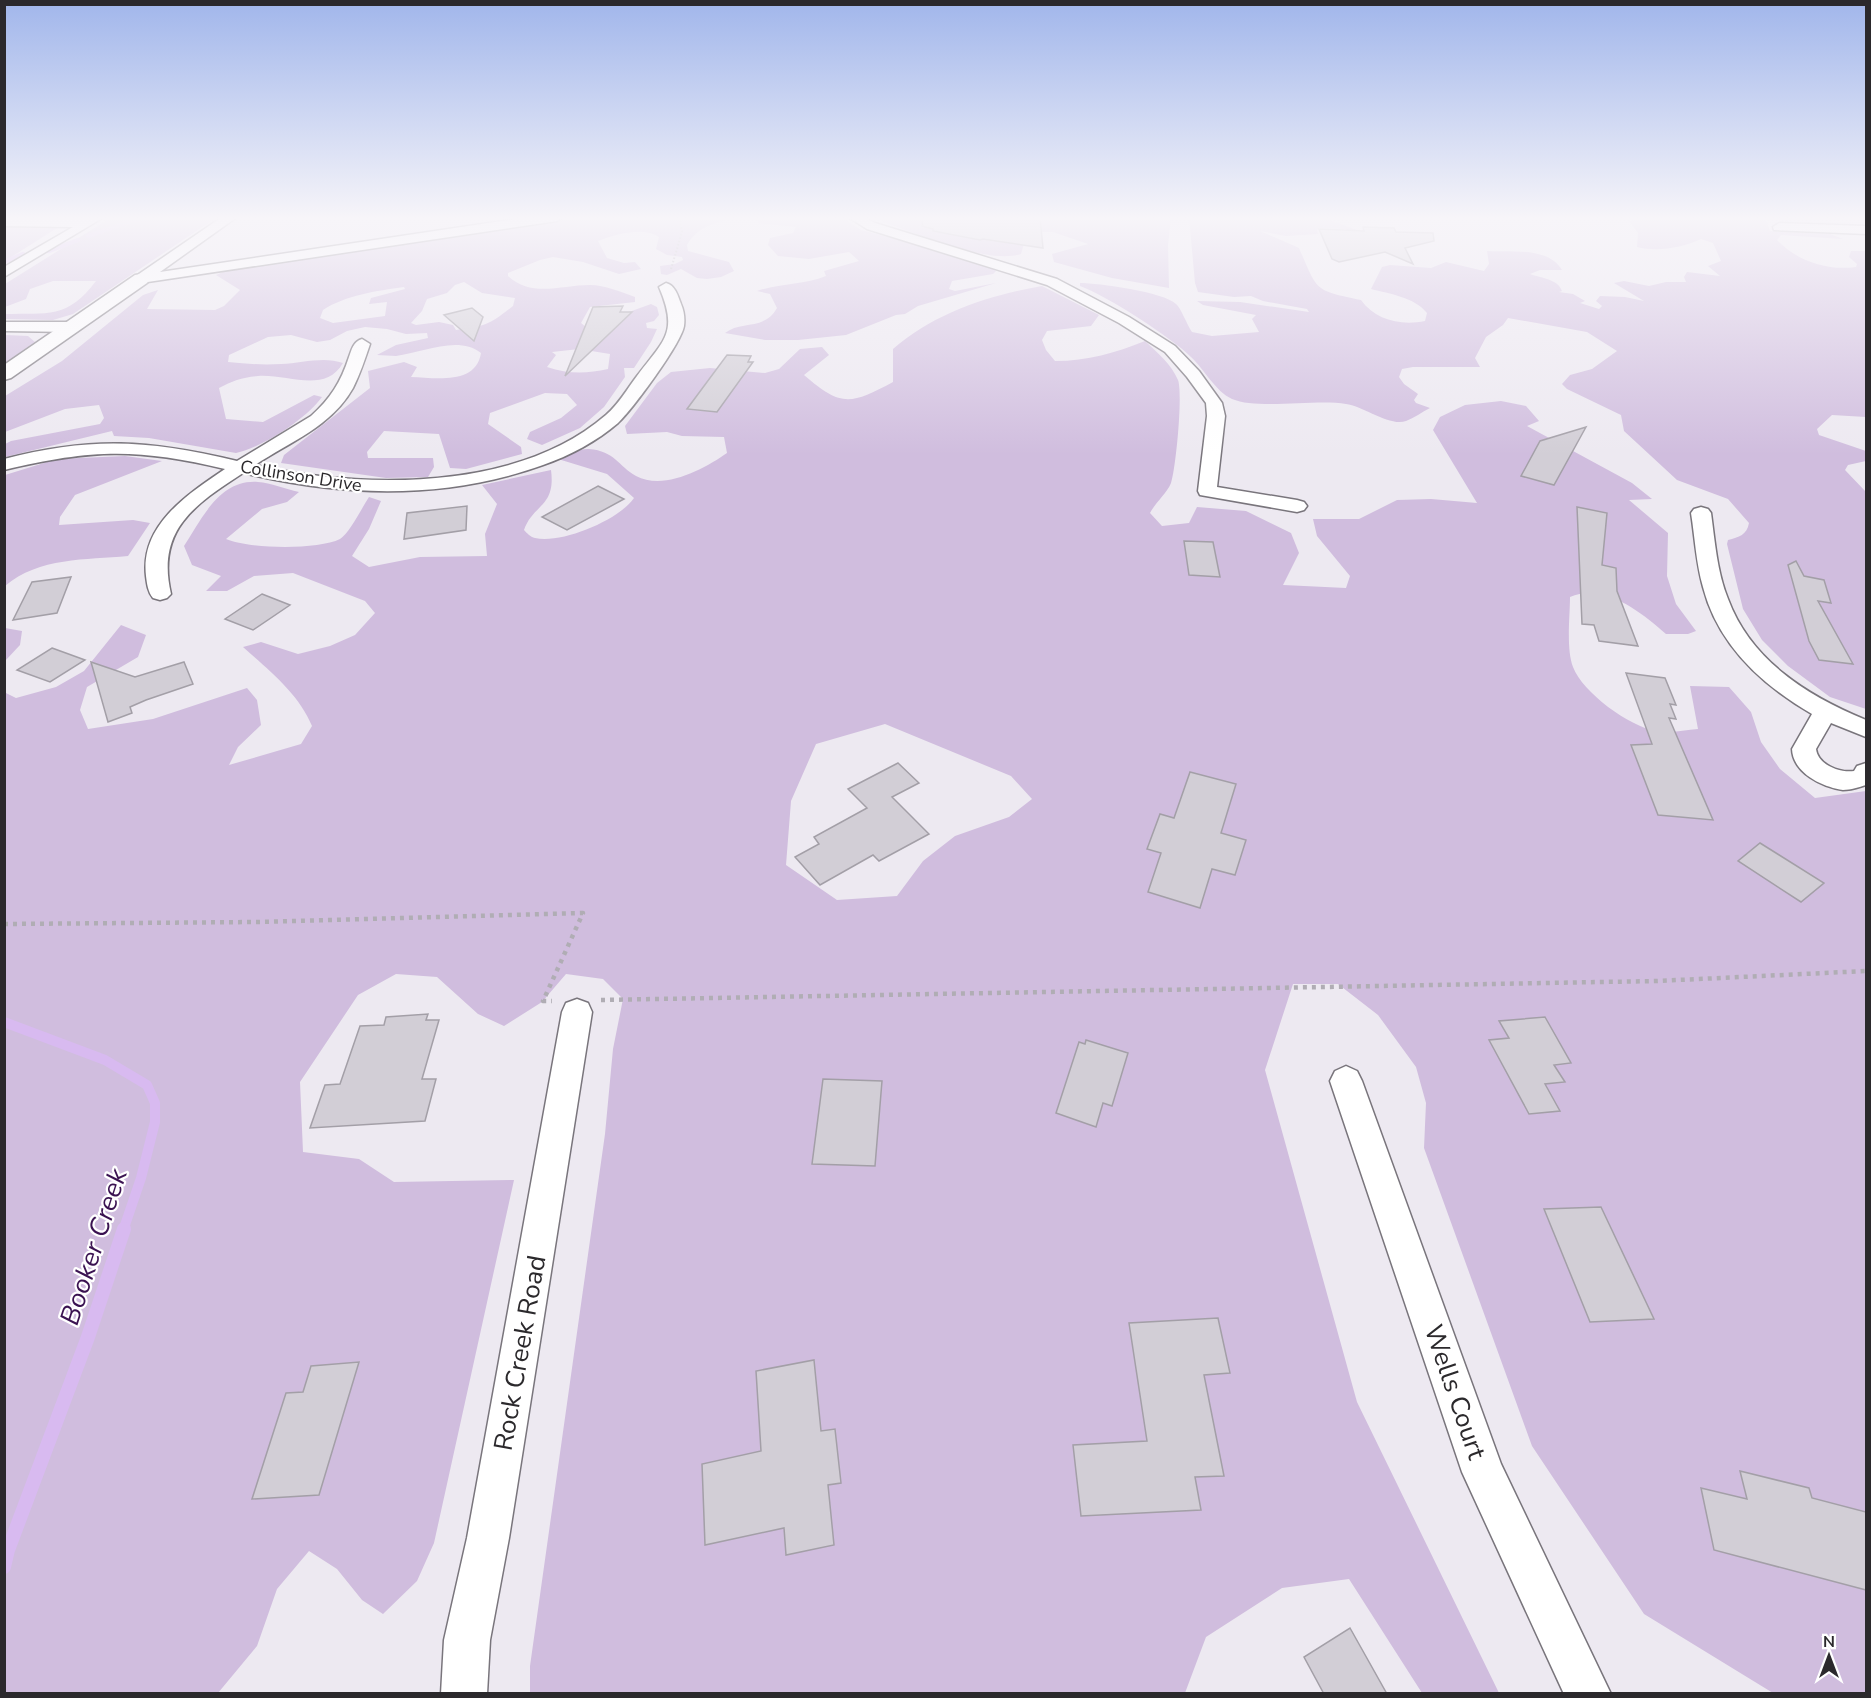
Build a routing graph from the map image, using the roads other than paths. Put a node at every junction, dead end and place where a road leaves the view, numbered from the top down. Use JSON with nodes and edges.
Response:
{"nodes":[{"id":1,"x":116,"y":296,"type":"edge"},
{"id":2,"x":670,"y":296,"type":"edge"},
{"id":3,"x":1079,"y":296,"type":"edge"},
{"id":4,"x":4,"y":327,"type":"edge"},
{"id":5,"x":72,"y":327,"type":"junction"},
{"id":6,"x":362,"y":344,"type":"dead end"},
{"id":7,"x":4,"y":374,"type":"edge"},
{"id":8,"x":4,"y":465,"type":"edge"},
{"id":9,"x":241,"y":468,"type":"junction"},
{"id":10,"x":1297,"y":506,"type":"dead end"},
{"id":11,"x":1701,"y":513,"type":"dead end"},
{"id":12,"x":160,"y":594,"type":"dead end"},
{"id":13,"x":1826,"y":713,"type":"junction"},
{"id":14,"x":1866,"y":729,"type":"edge"},
{"id":15,"x":1866,"y":772,"type":"edge"},
{"id":16,"x":577,"y":1004,"type":"road end"},
{"id":17,"x":1346,"y":1081,"type":"dead end"},
{"id":18,"x":464,"y":1694,"type":"edge"},
{"id":19,"x":1588,"y":1694,"type":"edge"}],
"edges":[{"from":1,"to":5,"type":"street"},
{"from":2,"to":9,"type":"street","name":"Collinson Drive"},
{"from":3,"to":10,"type":"street"},
{"from":4,"to":5,"type":"street"},
{"from":5,"to":7,"type":"street"},
{"from":6,"to":9,"type":"street"},
{"from":8,"to":9,"type":"street","name":"Collinson Drive"},
{"from":9,"to":12,"type":"street"},
{"from":11,"to":13,"type":"street"},
{"from":13,"to":14,"type":"street"},
{"from":13,"to":15,"type":"street"},
{"from":16,"to":18,"type":"street","name":"Rock Creek Road"},
{"from":17,"to":19,"type":"street","name":"Wells Court"}]}
